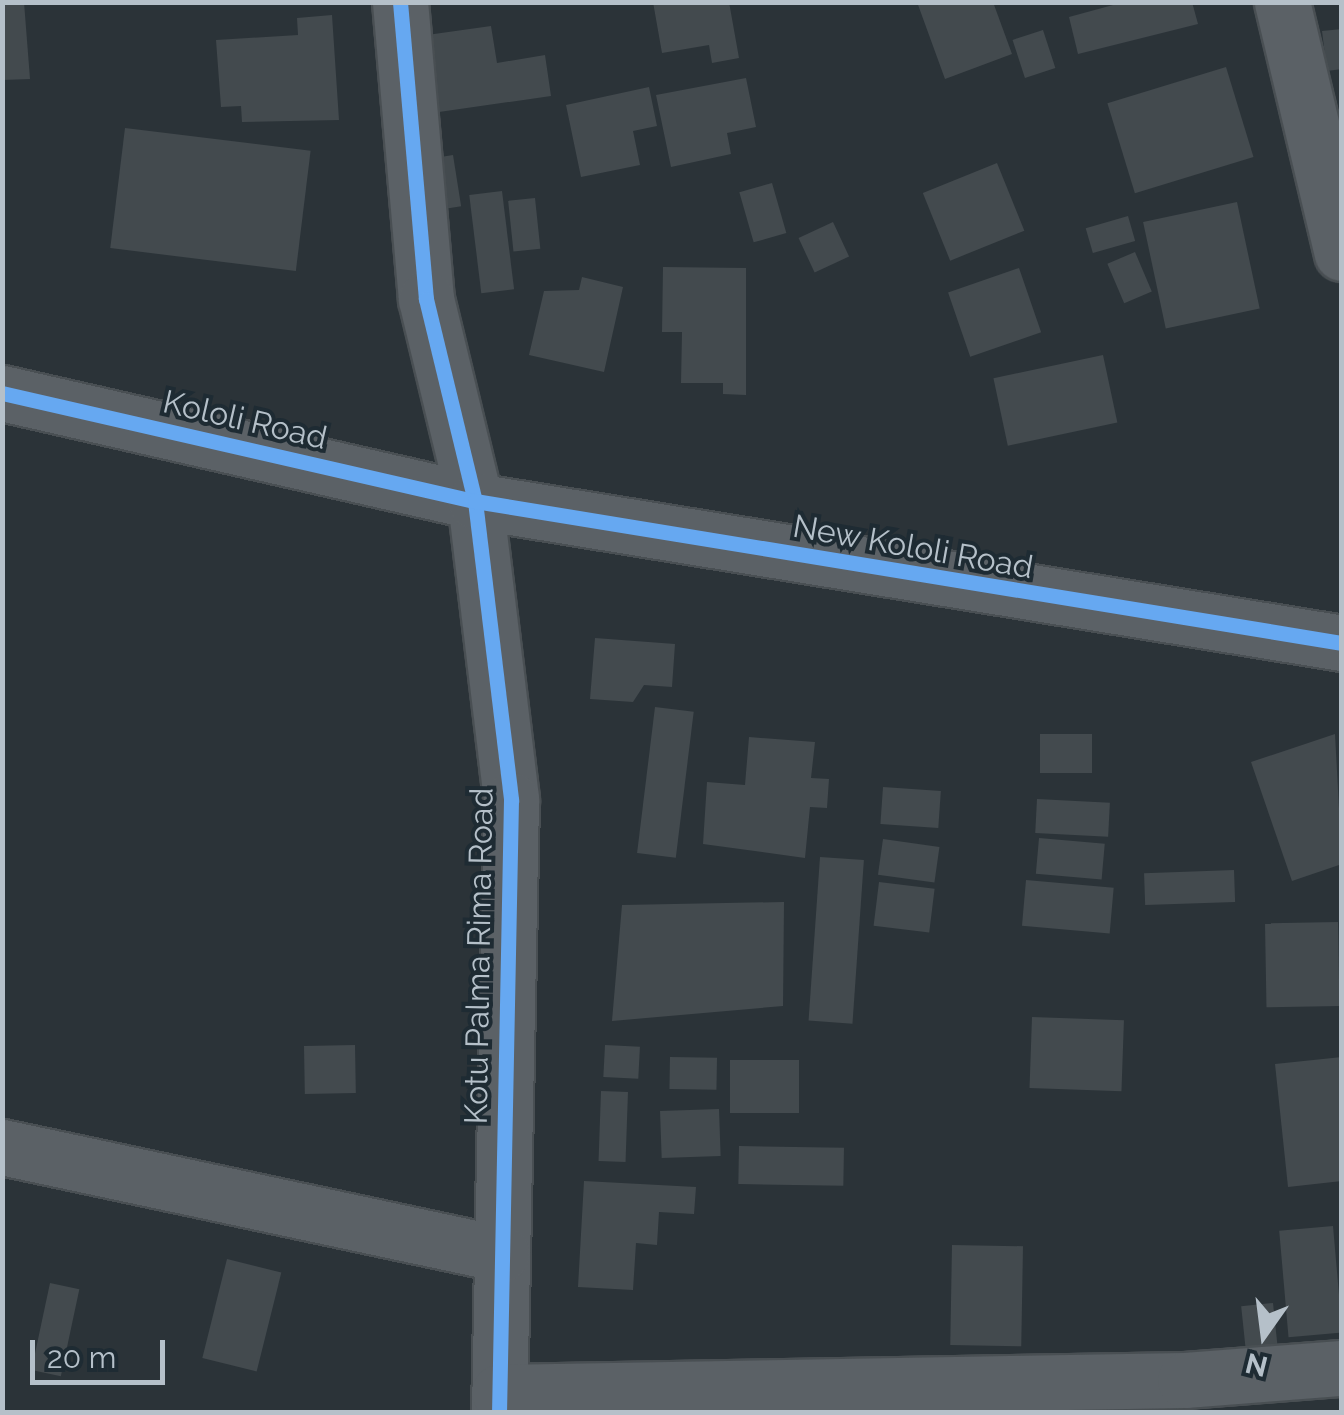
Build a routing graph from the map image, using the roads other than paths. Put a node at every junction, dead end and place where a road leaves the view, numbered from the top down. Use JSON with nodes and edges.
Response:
{"nodes":[{"id":1,"x":400,"y":2,"type":"edge"},
{"id":2,"x":1282,"y":2,"type":"edge"},
{"id":3,"x":1342,"y":252,"type":"edge"},
{"id":4,"x":2,"y":393,"type":"edge"},
{"id":5,"x":475,"y":501,"type":"junction"},
{"id":6,"x":1342,"y":643,"type":"edge"},
{"id":7,"x":2,"y":1147,"type":"edge"},
{"id":8,"x":502,"y":1254,"type":"junction"},
{"id":9,"x":1342,"y":1368,"type":"edge"},
{"id":10,"x":499,"y":1402,"type":"edge"}],
"edges":[{"from":1,"to":5,"type":"street","name":"Kotu Palma Rima Road"},
{"from":2,"to":3,"type":"street"},
{"from":4,"to":5,"type":"street","name":"Kololi Road"},
{"from":5,"to":6,"type":"street","name":"New Kololi Road"},
{"from":5,"to":8,"type":"street","name":"Kotu Palma Rima Road"},
{"from":7,"to":8,"type":"street"},
{"from":8,"to":10,"type":"street","name":"Kotu Palma Rima Road"},
{"from":9,"to":10,"type":"street"}]}
